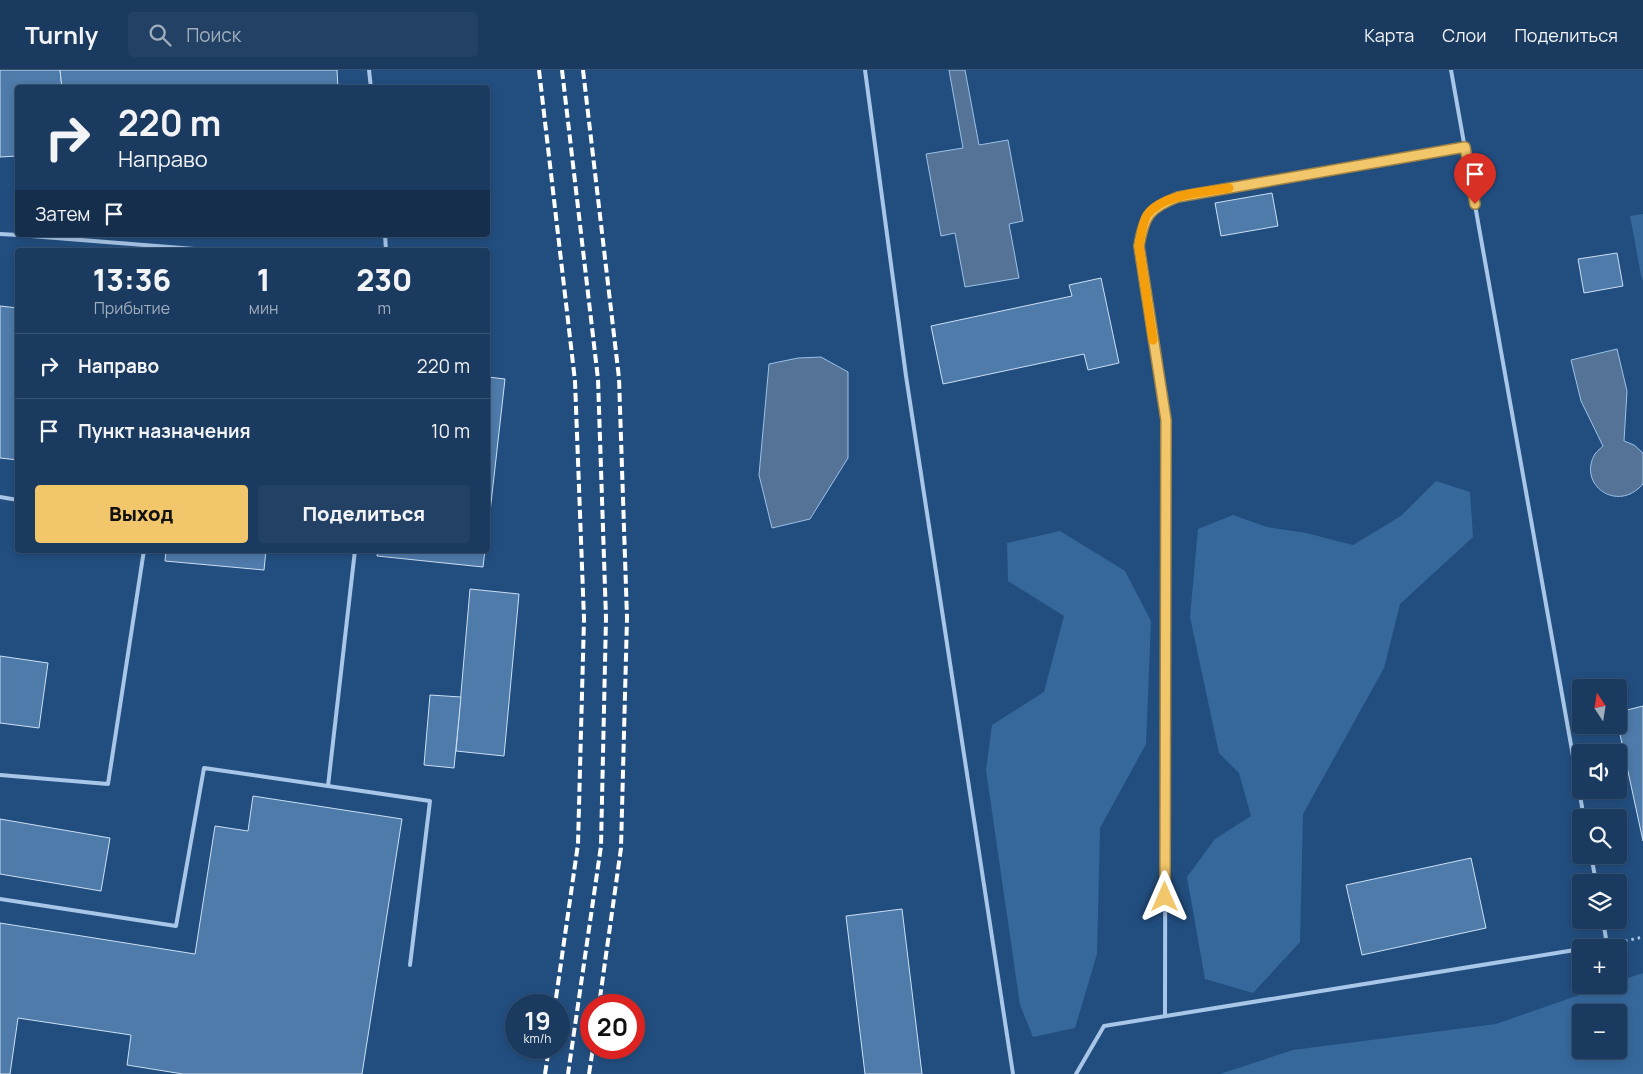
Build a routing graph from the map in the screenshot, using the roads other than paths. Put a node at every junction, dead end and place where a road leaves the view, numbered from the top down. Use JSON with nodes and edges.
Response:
{"nodes":[{"id":1,"x":369,"y":70,"type":"edge"},
{"id":2,"x":865,"y":70,"type":"edge"},
{"id":3,"x":1451,"y":70,"type":"edge"},
{"id":4,"x":371,"y":85,"type":"edge"},
{"id":5,"x":1465,"y":147,"type":"junction"},
{"id":6,"x":0,"y":234,"type":"edge"},
{"id":7,"x":15,"y":235,"type":"edge"},
{"id":8,"x":43,"y":237,"type":"edge"},
{"id":9,"x":182,"y":248,"type":"edge"},
{"id":10,"x":0,"y":497,"type":"edge"},
{"id":11,"x":15,"y":500,"type":"edge"},
{"id":12,"x":144,"y":553,"type":"edge"},
{"id":13,"x":355,"y":553,"type":"edge"},
{"id":14,"x":0,"y":775,"type":"edge"},
{"id":15,"x":328,"y":786,"type":"junction"},
{"id":16,"x":1582,"y":809,"type":"edge"},
{"id":17,"x":0,"y":899,"type":"edge"},
{"id":18,"x":1572,"y":950,"type":"edge"},
{"id":19,"x":410,"y":965,"type":"dead end"},
{"id":20,"x":1165,"y":1016,"type":"junction"},
{"id":21,"x":1013,"y":1074,"type":"edge"},
{"id":22,"x":1076,"y":1074,"type":"edge"}],
"edges":[{"from":1,"to":4,"type":"lane"},
{"from":2,"to":21,"type":"lane"},
{"from":3,"to":5,"type":"lane"},
{"from":5,"to":16,"type":"lane"},
{"from":5,"to":20,"type":"lane"},
{"from":6,"to":7,"type":"lane"},
{"from":8,"to":9,"type":"lane"},
{"from":10,"to":11,"type":"lane"},
{"from":12,"to":14,"type":"lane"},
{"from":13,"to":15,"type":"lane"},
{"from":15,"to":17,"type":"lane"},
{"from":15,"to":19,"type":"lane"},
{"from":18,"to":20,"type":"lane"},
{"from":20,"to":22,"type":"lane"}]}
